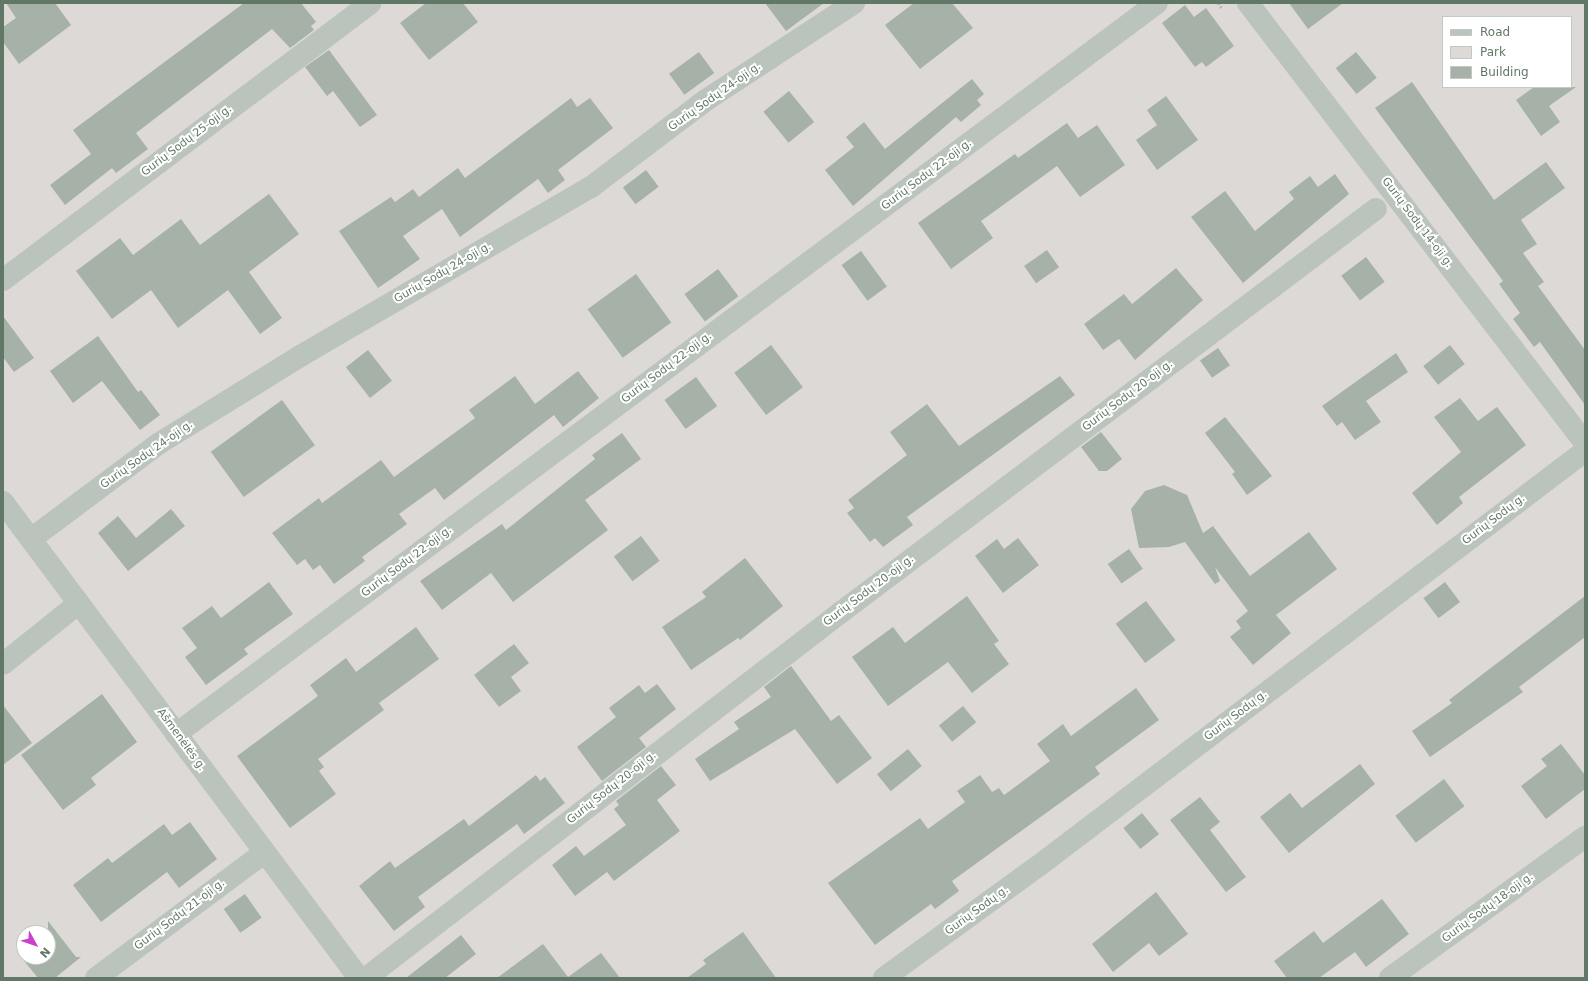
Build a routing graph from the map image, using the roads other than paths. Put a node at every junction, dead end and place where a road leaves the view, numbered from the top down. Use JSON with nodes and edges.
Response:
{"nodes":[{"id":1,"x":370,"y":3,"type":"edge"},
{"id":2,"x":854,"y":3,"type":"edge"},
{"id":3,"x":1157,"y":3,"type":"edge"},
{"id":4,"x":1248,"y":3,"type":"edge"},
{"id":5,"x":1376,"y":209,"type":"dead end"},
{"id":6,"x":3,"y":280,"type":"edge"},
{"id":7,"x":1585,"y":443,"type":"edge"},
{"id":8,"x":1585,"y":451,"type":"edge"},
{"id":9,"x":3,"y":502,"type":"edge"},
{"id":10,"x":31,"y":539,"type":"junction"},
{"id":11,"x":79,"y":603,"type":"junction"},
{"id":12,"x":3,"y":664,"type":"edge"},
{"id":13,"x":176,"y":734,"type":"junction"},
{"id":14,"x":1585,"y":837,"type":"edge"},
{"id":15,"x":264,"y":853,"type":"junction"},
{"id":16,"x":96,"y":978,"type":"edge"},
{"id":17,"x":359,"y":978,"type":"edge"},
{"id":18,"x":366,"y":978,"type":"edge"},
{"id":19,"x":884,"y":978,"type":"edge"},
{"id":20,"x":1390,"y":978,"type":"edge"}],
"edges":[{"from":1,"to":6,"type":"street","name":"Gurių Sodų 25-oji g."},
{"from":2,"to":10,"type":"street","name":"Gurių Sodų 24-oji g."},
{"from":3,"to":13,"type":"street","name":"Gurių Sodų 22-oji g."},
{"from":4,"to":7,"type":"street","name":"Gurių Sodų 14-oji g."},
{"from":5,"to":18,"type":"street","name":"Gurių Sodų 20-oji g."},
{"from":8,"to":19,"type":"street","name":"Gurių Sodų g."},
{"from":9,"to":10,"type":"street","name":"Ašmenėlės g."},
{"from":10,"to":11,"type":"street","name":"Ašmenėlės g."},
{"from":11,"to":12,"type":"street"},
{"from":11,"to":13,"type":"street","name":"Ašmenėlės g."},
{"from":13,"to":15,"type":"street","name":"Ašmenėlės g."},
{"from":14,"to":20,"type":"street","name":"Gurių Sodų 18-oji g."},
{"from":15,"to":16,"type":"street","name":"Gurių Sodų 21-oji g."},
{"from":15,"to":17,"type":"street","name":"Ašmenėlės g."}]}
